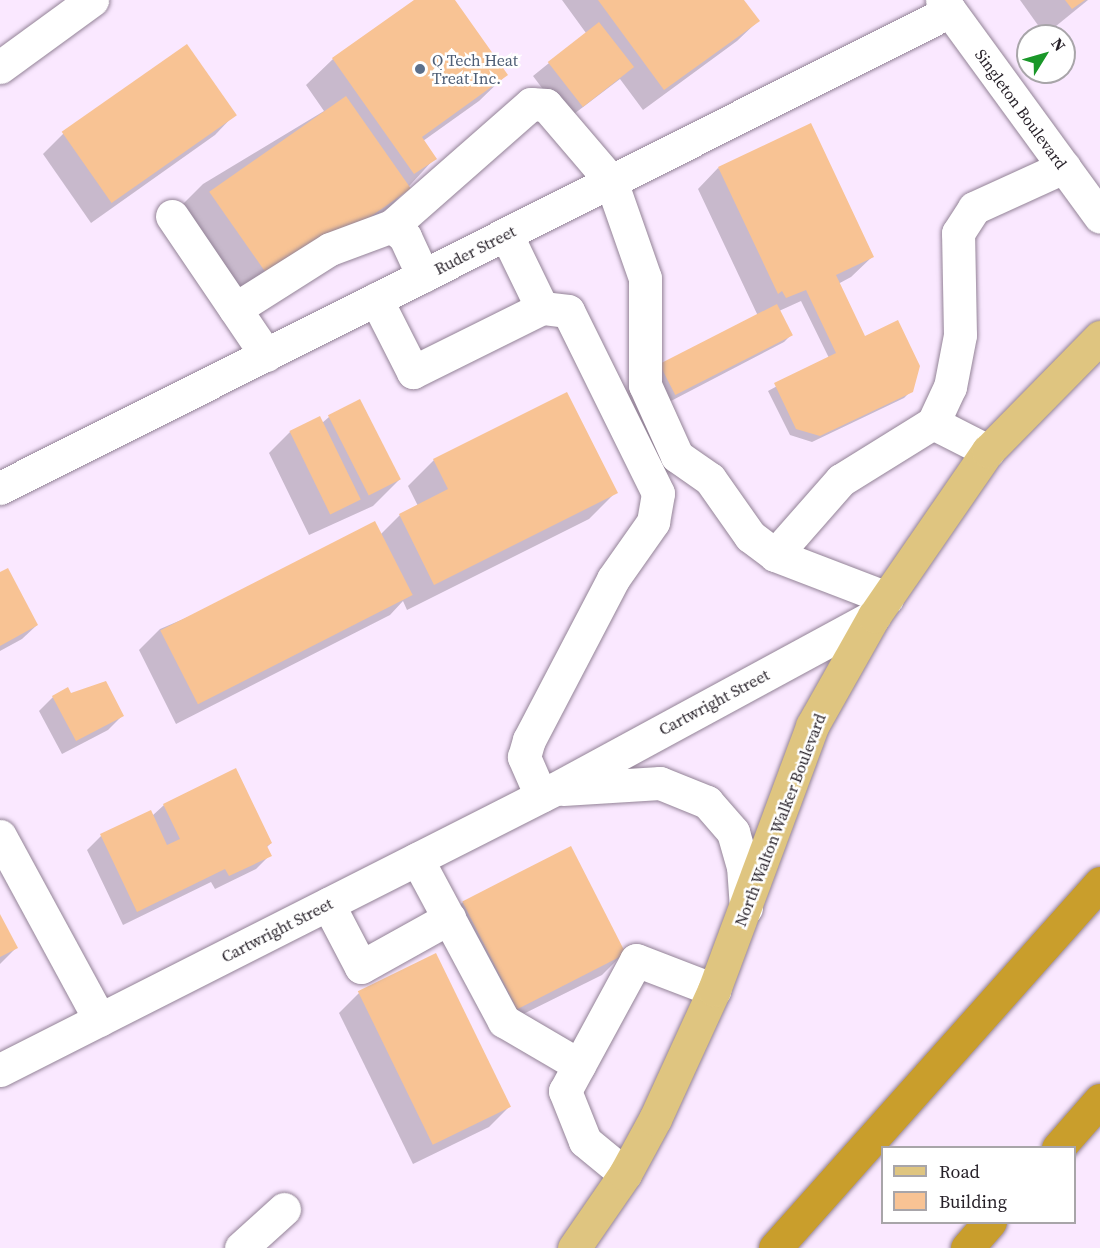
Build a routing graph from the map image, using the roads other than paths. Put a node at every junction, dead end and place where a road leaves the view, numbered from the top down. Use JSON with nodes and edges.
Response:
{"nodes":[{"id":1,"x":92,"y":0,"type":"edge"},
{"id":2,"x":946,"y":6,"type":"edge"},
{"id":3,"x":0,"y":67,"type":"edge"},
{"id":4,"x":1064,"y":168,"type":"junction"},
{"id":5,"x":611,"y":182,"type":"junction"},
{"id":6,"x":172,"y":216,"type":"dead end"},
{"id":7,"x":1100,"y":217,"type":"edge"},
{"id":8,"x":392,"y":226,"type":"junction"},
{"id":9,"x":506,"y":234,"type":"junction"},
{"id":10,"x":423,"y":276,"type":"junction"},
{"id":11,"x":376,"y":299,"type":"junction"},
{"id":12,"x":542,"y":308,"type":"junction"},
{"id":13,"x":235,"y":309,"type":"junction"},
{"id":14,"x":1100,"y":337,"type":"edge"},
{"id":15,"x":266,"y":355,"type":"junction"},
{"id":16,"x":933,"y":423,"type":"junction"},
{"id":17,"x":988,"y":451,"type":"junction"},
{"id":18,"x":0,"y":488,"type":"edge"},
{"id":19,"x":775,"y":555,"type":"junction"},
{"id":20,"x":880,"y":607,"type":"junction"},
{"id":21,"x":548,"y":793,"type":"junction"},
{"id":22,"x":0,"y":836,"type":"edge"},
{"id":23,"x":417,"y":858,"type":"junction"},
{"id":24,"x":1100,"y":883,"type":"edge"},
{"id":25,"x":328,"y":904,"type":"junction"},
{"id":26,"x":746,"y":908,"type":"junction"},
{"id":27,"x":449,"y":918,"type":"junction"},
{"id":28,"x":714,"y":990,"type":"junction"},
{"id":29,"x":100,"y":1020,"type":"junction"},
{"id":30,"x":579,"y":1065,"type":"junction"},
{"id":31,"x":0,"y":1070,"type":"edge"},
{"id":32,"x":1100,"y":1100,"type":"edge"},
{"id":33,"x":1060,"y":1146,"type":"edge"},
{"id":34,"x":625,"y":1174,"type":"junction"},
{"id":35,"x":284,"y":1209,"type":"dead end"},
{"id":36,"x":988,"y":1224,"type":"edge"},
{"id":37,"x":241,"y":1248,"type":"edge"},
{"id":38,"x":574,"y":1248,"type":"edge"},
{"id":39,"x":775,"y":1248,"type":"edge"},
{"id":40,"x":967,"y":1248,"type":"edge"}],
"edges":[{"from":1,"to":3,"type":"street"},
{"from":2,"to":4,"type":"street","name":"Singleton Boulevard"},
{"from":2,"to":5,"type":"street","name":"Ruder Street"},
{"from":4,"to":7,"type":"street","name":"Singleton Boulevard"},
{"from":4,"to":16,"type":"street"},
{"from":5,"to":8,"type":"street"},
{"from":5,"to":9,"type":"street","name":"Ruder Street"},
{"from":5,"to":19,"type":"street"},
{"from":6,"to":13,"type":"street"},
{"from":8,"to":10,"type":"street"},
{"from":8,"to":13,"type":"street"},
{"from":9,"to":10,"type":"street","name":"Ruder Street"},
{"from":9,"to":12,"type":"street"},
{"from":10,"to":11,"type":"street","name":"Ruder Street"},
{"from":11,"to":12,"type":"street"},
{"from":11,"to":15,"type":"street","name":"Ruder Street"},
{"from":12,"to":21,"type":"street"},
{"from":13,"to":15,"type":"street"},
{"from":14,"to":17,"type":"main road","name":"North Walton Walker Boulevard"},
{"from":15,"to":18,"type":"street","name":"Ruder Street"},
{"from":16,"to":17,"type":"street"},
{"from":16,"to":19,"type":"street"},
{"from":17,"to":20,"type":"main road","name":"North Walton Walker Boulevard"},
{"from":19,"to":20,"type":"street"},
{"from":20,"to":21,"type":"street","name":"Cartwright Street"},
{"from":20,"to":26,"type":"main road","name":"North Walton Walker Boulevard"},
{"from":21,"to":23,"type":"street","name":"Cartwright Street"},
{"from":21,"to":26,"type":"street","name":"Cartwright Street"},
{"from":22,"to":29,"type":"street"},
{"from":23,"to":25,"type":"street","name":"Cartwright Street"},
{"from":23,"to":27,"type":"street"},
{"from":24,"to":39,"type":"highway"},
{"from":25,"to":27,"type":"street"},
{"from":25,"to":29,"type":"street","name":"Cartwright Street"},
{"from":26,"to":28,"type":"main road","name":"North Walton Walker Boulevard"},
{"from":27,"to":30,"type":"street"},
{"from":28,"to":30,"type":"street"},
{"from":28,"to":34,"type":"main road","name":"North Walton Walker Boulevard"},
{"from":29,"to":31,"type":"street","name":"Cartwright Street"},
{"from":30,"to":34,"type":"street"},
{"from":32,"to":33,"type":"highway"},
{"from":34,"to":38,"type":"main road","name":"North Walton Walker Boulevard"},
{"from":35,"to":37,"type":"street"},
{"from":36,"to":40,"type":"highway"}]}
